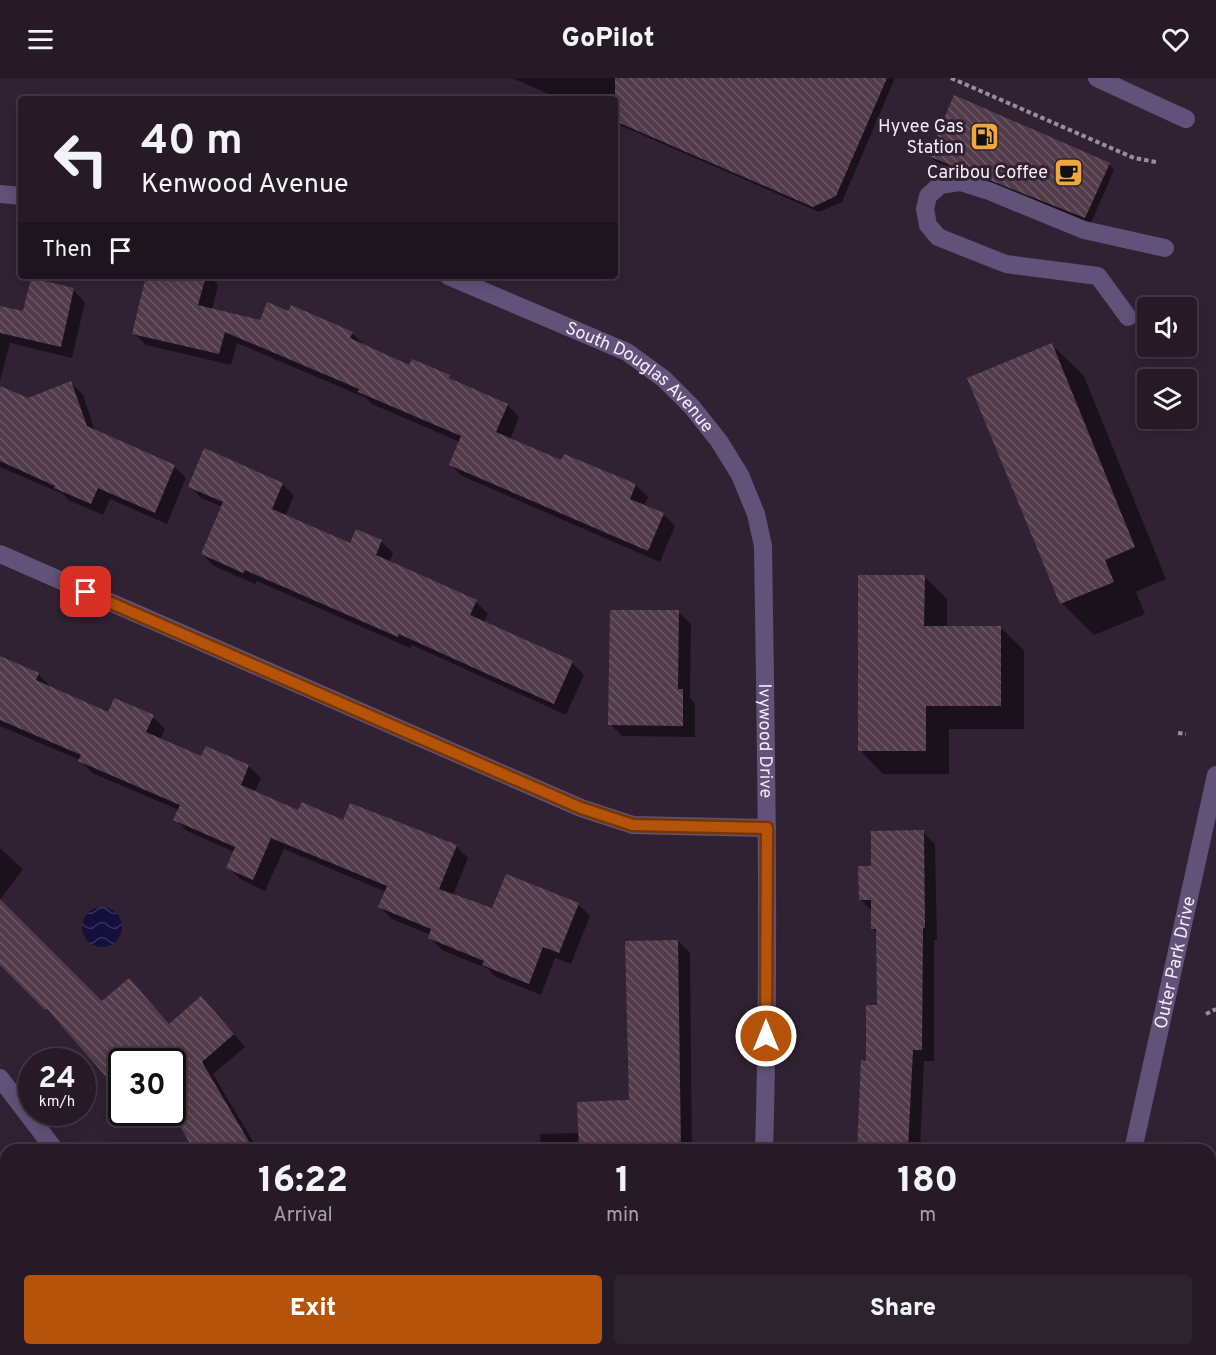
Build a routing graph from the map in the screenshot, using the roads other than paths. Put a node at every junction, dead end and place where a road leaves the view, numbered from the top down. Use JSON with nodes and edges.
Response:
{"nodes":[{"id":1,"x":1107,"y":80,"type":"edge"},
{"id":2,"x":1186,"y":119,"type":"dead end"},
{"id":3,"x":0,"y":194,"type":"edge"},
{"id":4,"x":18,"y":196,"type":"edge"},
{"id":5,"x":1165,"y":248,"type":"dead end"},
{"id":6,"x":455,"y":279,"type":"edge"},
{"id":7,"x":1128,"y":316,"type":"dead end"},
{"id":8,"x":763,"y":546,"type":"joint"},
{"id":9,"x":0,"y":554,"type":"edge"},
{"id":10,"x":1216,"y":775,"type":"edge"},
{"id":11,"x":767,"y":828,"type":"junction"},
{"id":12,"x":0,"y":1078,"type":"edge"},
{"id":13,"x":50,"y":1144,"type":"edge"},
{"id":14,"x":764,"y":1144,"type":"edge"},
{"id":15,"x":1134,"y":1144,"type":"edge"}],
"edges":[{"from":1,"to":2,"type":"street"},
{"from":3,"to":4,"type":"street"},
{"from":5,"to":7,"type":"street"},
{"from":6,"to":8,"type":"street","name":"South Douglas Avenue"},
{"from":8,"to":11,"type":"street","name":"Ivywood Drive"},
{"from":9,"to":11,"type":"street"},
{"from":10,"to":15,"type":"street","name":"Outer Park Drive"},
{"from":11,"to":14,"type":"street","name":"Ivywood Drive"},
{"from":12,"to":13,"type":"street"}]}
